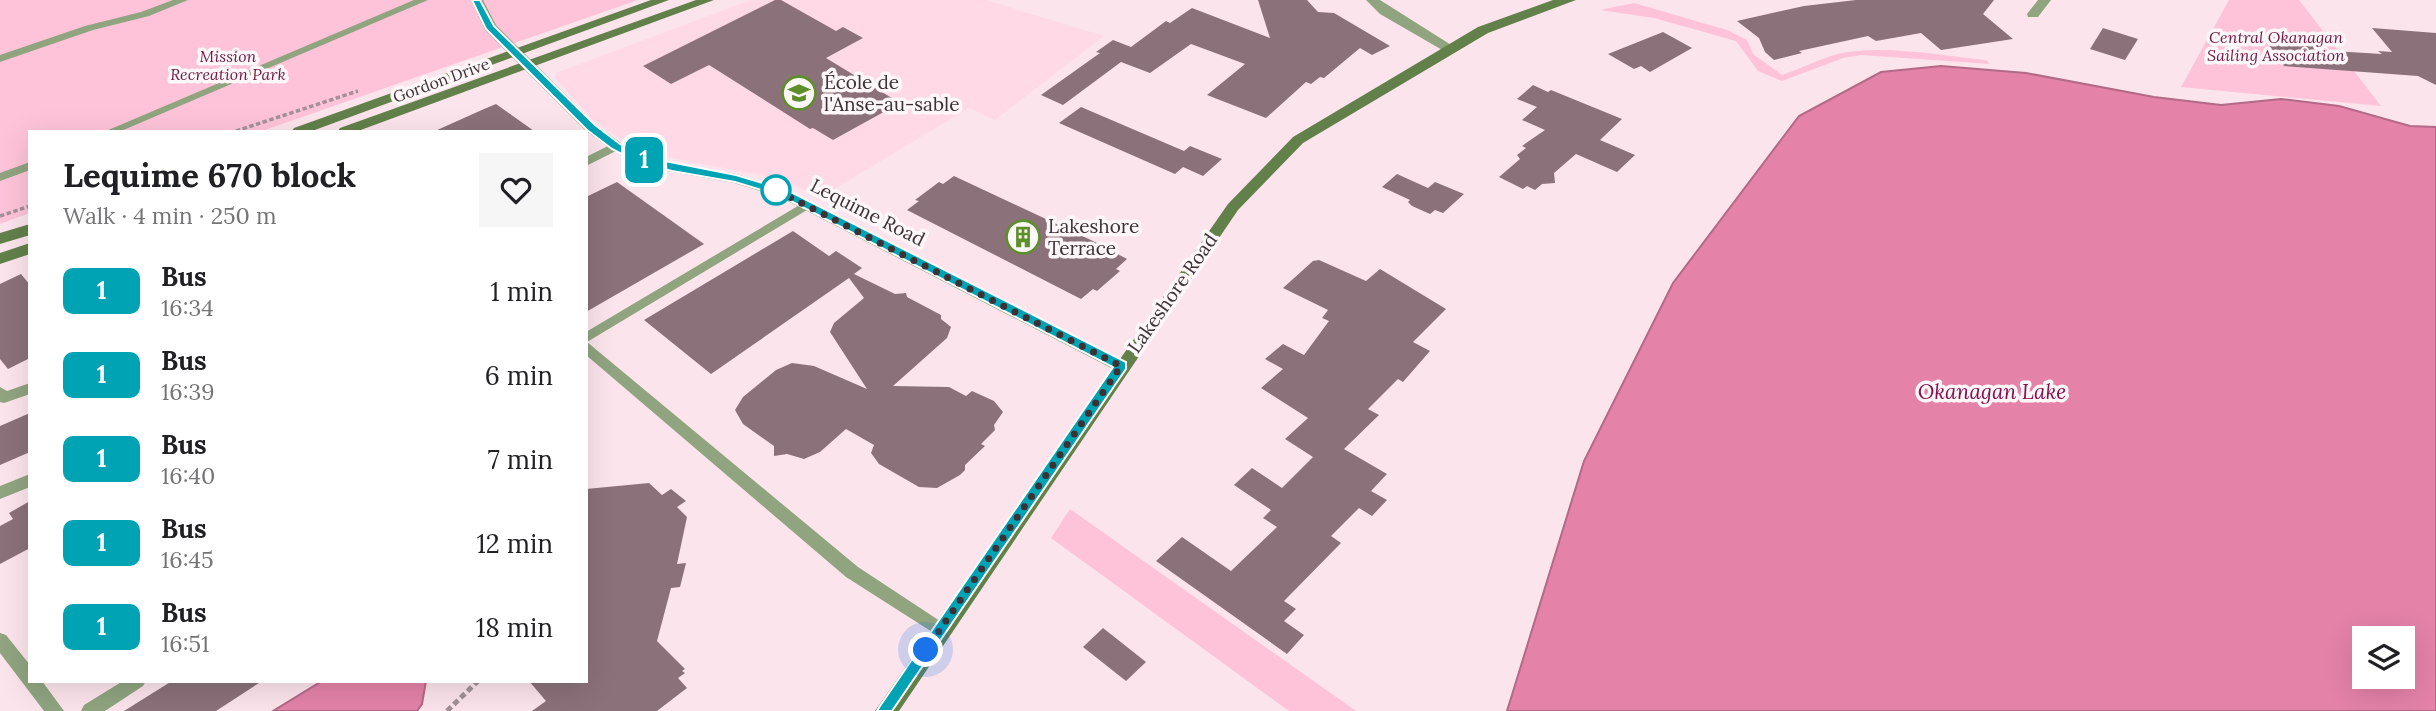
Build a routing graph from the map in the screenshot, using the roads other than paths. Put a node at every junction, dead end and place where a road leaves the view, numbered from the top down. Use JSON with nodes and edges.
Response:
{"nodes":[{"id":1,"x":183,"y":0,"type":"edge"},
{"id":2,"x":423,"y":0,"type":"edge"},
{"id":3,"x":477,"y":0,"type":"edge"},
{"id":4,"x":663,"y":0,"type":"edge"},
{"id":5,"x":708,"y":0,"type":"edge"},
{"id":6,"x":1372,"y":0,"type":"edge"},
{"id":7,"x":1570,"y":0,"type":"edge"},
{"id":8,"x":2045,"y":0,"type":"edge"},
{"id":9,"x":2033,"y":14,"type":"dead end"},
{"id":10,"x":1449,"y":48,"type":"junction"},
{"id":11,"x":517,"y":52,"type":"junction"},
{"id":12,"x":0,"y":59,"type":"edge"},
{"id":13,"x":529,"y":65,"type":"junction"},
{"id":14,"x":114,"y":130,"type":"edge"},
{"id":15,"x":302,"y":130,"type":"edge"},
{"id":16,"x":348,"y":130,"type":"edge"},
{"id":17,"x":616,"y":146,"type":"junction"},
{"id":18,"x":588,"y":161,"type":"edge"},
{"id":19,"x":28,"y":167,"type":"edge"},
{"id":20,"x":0,"y":177,"type":"edge"},
{"id":21,"x":808,"y":204,"type":"junction"},
{"id":22,"x":28,"y":230,"type":"edge"},
{"id":23,"x":0,"y":239,"type":"edge"},
{"id":24,"x":28,"y":249,"type":"edge"},
{"id":25,"x":0,"y":259,"type":"edge"},
{"id":26,"x":588,"y":337,"type":"edge"},
{"id":27,"x":588,"y":349,"type":"edge"},
{"id":28,"x":1121,"y":366,"type":"junction"},
{"id":29,"x":28,"y":389,"type":"edge"},
{"id":30,"x":0,"y":392,"type":"edge"},
{"id":31,"x":28,"y":481,"type":"edge"},
{"id":32,"x":0,"y":493,"type":"edge"},
{"id":33,"x":940,"y":630,"type":"junction"},
{"id":34,"x":0,"y":640,"type":"edge"},
{"id":35,"x":28,"y":675,"type":"edge"},
{"id":36,"x":34,"y":683,"type":"edge"},
{"id":37,"x":134,"y":683,"type":"edge"},
{"id":38,"x":55,"y":711,"type":"edge"},
{"id":39,"x":90,"y":711,"type":"edge"},
{"id":40,"x":886,"y":711,"type":"edge"}],
"edges":[{"from":1,"to":12,"type":"lane"},
{"from":2,"to":14,"type":"lane"},
{"from":3,"to":11,"type":"street","name":"Lequime Road"},
{"from":4,"to":11,"type":"main road","name":"Gordon Drive"},
{"from":5,"to":13,"type":"main road","name":"Gordon Drive"},
{"from":6,"to":10,"type":"street"},
{"from":7,"to":10,"type":"main road","name":"Lakeshore Road"},
{"from":8,"to":9,"type":"street"},
{"from":10,"to":28,"type":"main road","name":"Lakeshore Road"},
{"from":11,"to":13,"type":"street","name":"Lequime Road"},
{"from":11,"to":15,"type":"main road","name":"Gordon Drive"},
{"from":13,"to":16,"type":"main road","name":"Gordon Drive"},
{"from":13,"to":17,"type":"street","name":"Lequime Road"},
{"from":17,"to":18,"type":"lane"},
{"from":17,"to":21,"type":"street","name":"Lequime Road"},
{"from":19,"to":20,"type":"lane"},
{"from":21,"to":26,"type":"lane"},
{"from":21,"to":28,"type":"street","name":"Lequime Road"},
{"from":22,"to":23,"type":"main road"},
{"from":24,"to":25,"type":"main road"},
{"from":27,"to":33,"type":"lane"},
{"from":28,"to":33,"type":"main road","name":"Lakeshore Road"},
{"from":29,"to":30,"type":"lane"},
{"from":31,"to":32,"type":"lane"},
{"from":33,"to":40,"type":"main road","name":"Lakeshore Road"},
{"from":34,"to":35,"type":"lane"},
{"from":36,"to":38,"type":"lane"},
{"from":37,"to":39,"type":"lane"}]}
